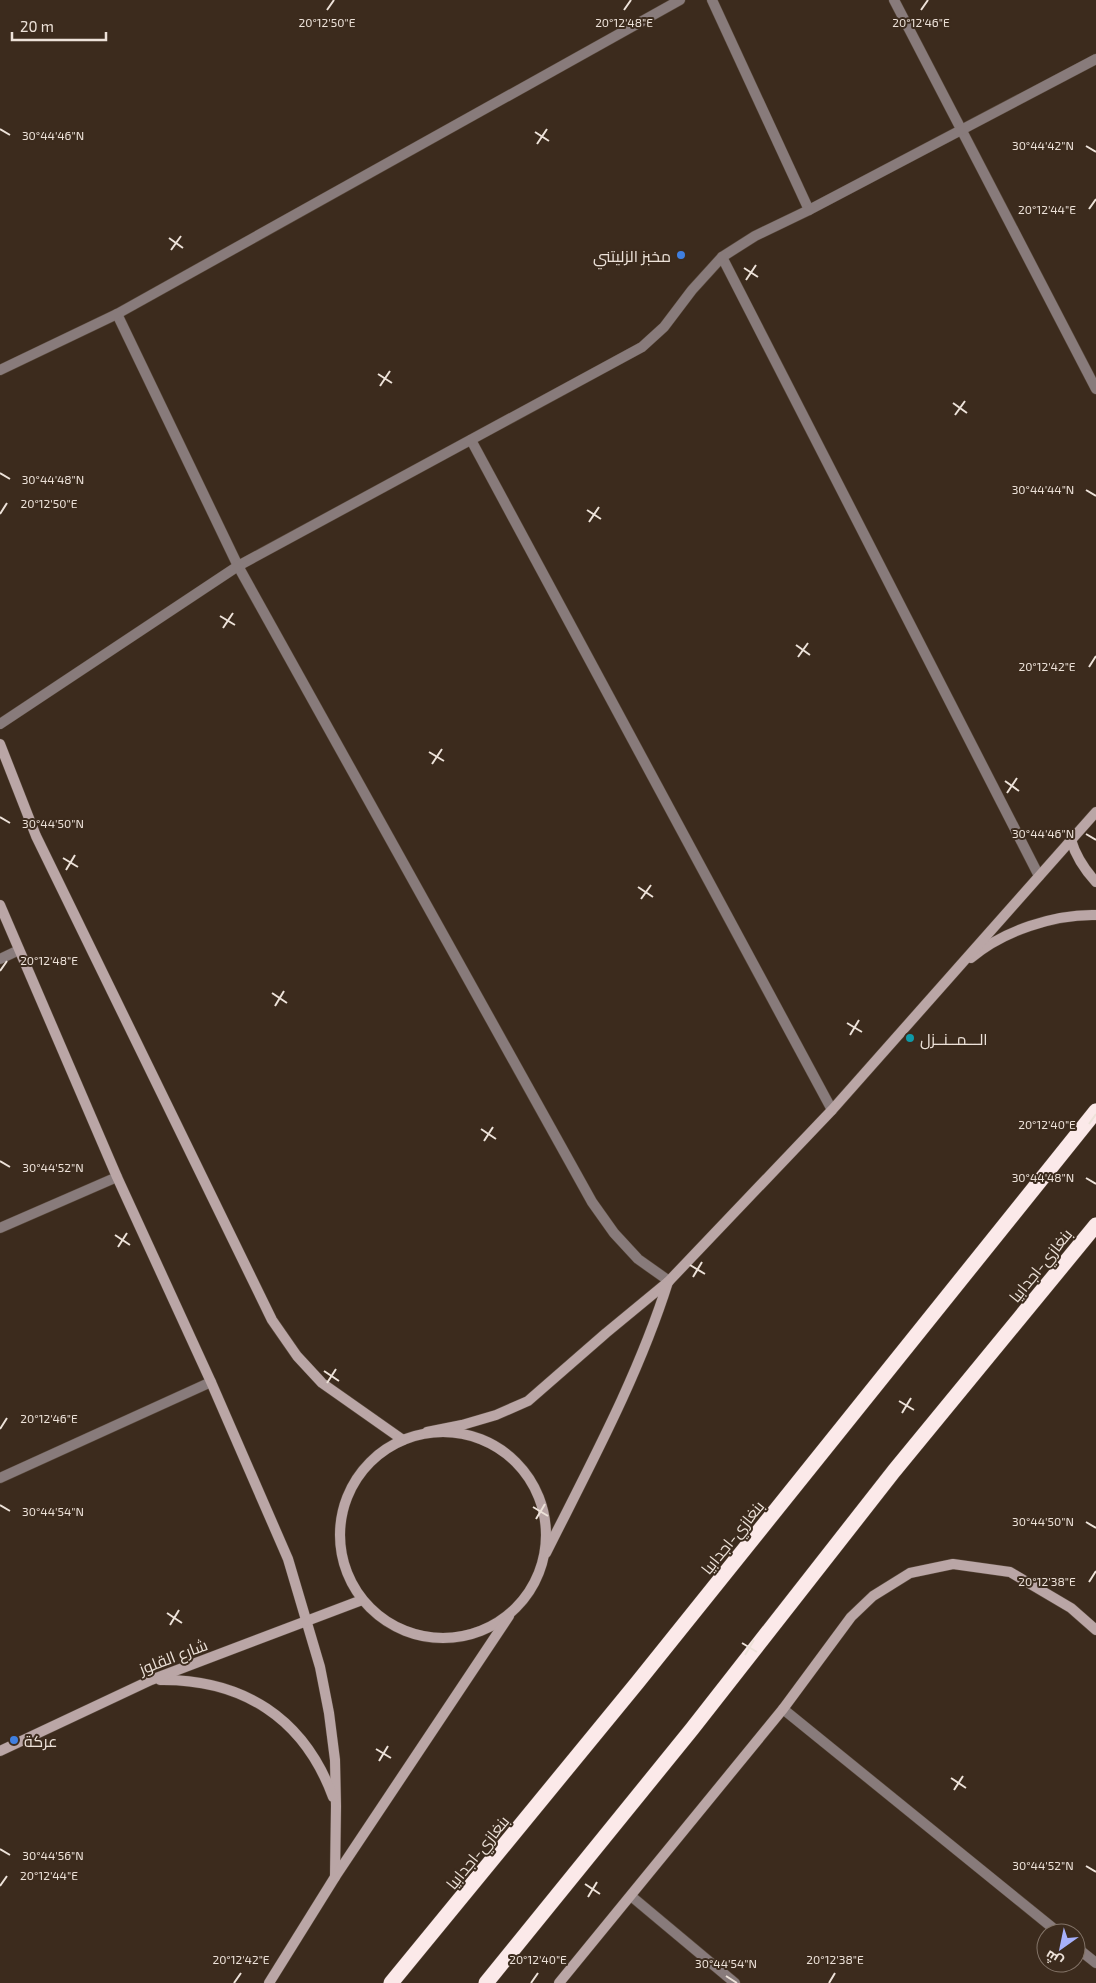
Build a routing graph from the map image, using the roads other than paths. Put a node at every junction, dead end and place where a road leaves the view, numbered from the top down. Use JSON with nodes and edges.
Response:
{"nodes":[{"id":1,"x":680,"y":0,"type":"edge"},
{"id":2,"x":712,"y":0,"type":"edge"},
{"id":3,"x":894,"y":0,"type":"edge"},
{"id":4,"x":1096,"y":60,"type":"edge"},
{"id":5,"x":962,"y":129,"type":"junction"},
{"id":6,"x":809,"y":210,"type":"junction"},
{"id":7,"x":722,"y":257,"type":"junction"},
{"id":8,"x":117,"y":314,"type":"junction"},
{"id":9,"x":0,"y":370,"type":"edge"},
{"id":10,"x":1096,"y":389,"type":"edge"},
{"id":11,"x":471,"y":440,"type":"junction"},
{"id":12,"x":238,"y":566,"type":"junction"},
{"id":13,"x":0,"y":724,"type":"edge"},
{"id":14,"x":0,"y":744,"type":"edge"},
{"id":15,"x":1096,"y":812,"type":"edge"},
{"id":16,"x":1071,"y":840,"type":"junction"},
{"id":17,"x":1039,"y":876,"type":"junction"},
{"id":18,"x":1096,"y":882,"type":"edge"},
{"id":19,"x":0,"y":905,"type":"edge"},
{"id":20,"x":1096,"y":915,"type":"edge"},
{"id":21,"x":19,"y":950,"type":"junction"},
{"id":22,"x":0,"y":960,"type":"edge"},
{"id":23,"x":951,"y":974,"type":"junction"},
{"id":24,"x":832,"y":1110,"type":"junction"},
{"id":25,"x":1096,"y":1111,"type":"edge"},
{"id":26,"x":117,"y":1177,"type":"junction"},
{"id":27,"x":1096,"y":1225,"type":"edge"},
{"id":28,"x":0,"y":1228,"type":"edge"},
{"id":29,"x":669,"y":1281,"type":"junction"},
{"id":30,"x":211,"y":1382,"type":"junction"},
{"id":31,"x":427,"y":1432,"type":"junction"},
{"id":32,"x":403,"y":1440,"type":"junction"},
{"id":33,"x":0,"y":1478,"type":"edge"},
{"id":34,"x":543,"y":1559,"type":"junction"},
{"id":35,"x":362,"y":1600,"type":"junction"},
{"id":36,"x":512,"y":1611,"type":"junction"},
{"id":37,"x":307,"y":1622,"type":"junction"},
{"id":38,"x":1096,"y":1630,"type":"edge"},
{"id":39,"x":151,"y":1680,"type":"junction"},
{"id":40,"x":783,"y":1709,"type":"junction"},
{"id":41,"x":0,"y":1751,"type":"edge"},
{"id":42,"x":336,"y":1806,"type":"junction"},
{"id":43,"x":335,"y":1877,"type":"junction"},
{"id":44,"x":631,"y":1896,"type":"junction"},
{"id":45,"x":1047,"y":1923,"type":"edge"},
{"id":46,"x":1086,"y":1955,"type":"edge"},
{"id":47,"x":1096,"y":1963,"type":"edge"},
{"id":48,"x":269,"y":1983,"type":"edge"},
{"id":49,"x":391,"y":1983,"type":"edge"},
{"id":50,"x":486,"y":1983,"type":"edge"},
{"id":51,"x":560,"y":1983,"type":"edge"},
{"id":52,"x":735,"y":1983,"type":"edge"}],
"edges":[{"from":1,"to":8,"type":"street"},
{"from":2,"to":6,"type":"street"},
{"from":3,"to":5,"type":"street"},
{"from":4,"to":5,"type":"street"},
{"from":5,"to":6,"type":"street"},
{"from":5,"to":10,"type":"street"},
{"from":6,"to":7,"type":"street"},
{"from":7,"to":11,"type":"street"},
{"from":7,"to":17,"type":"street"},
{"from":8,"to":9,"type":"street"},
{"from":8,"to":12,"type":"street"},
{"from":11,"to":12,"type":"street"},
{"from":11,"to":24,"type":"street"},
{"from":12,"to":13,"type":"street"},
{"from":12,"to":29,"type":"street"},
{"from":14,"to":32,"type":"street"},
{"from":15,"to":16,"type":"street"},
{"from":16,"to":17,"type":"street"},
{"from":16,"to":18,"type":"street"},
{"from":17,"to":23,"type":"street"},
{"from":19,"to":21,"type":"street"},
{"from":20,"to":23,"type":"street"},
{"from":21,"to":22,"type":"street"},
{"from":21,"to":26,"type":"street"},
{"from":23,"to":24,"type":"street"},
{"from":24,"to":29,"type":"street"},
{"from":25,"to":49,"type":"highway","name":"بنغازي-اجدابيا"},
{"from":26,"to":28,"type":"street"},
{"from":26,"to":30,"type":"street"},
{"from":27,"to":50,"type":"highway","name":"بنغازي-اجدابيا"},
{"from":29,"to":31,"type":"street"},
{"from":29,"to":34,"type":"street"},
{"from":30,"to":33,"type":"street"},
{"from":30,"to":37,"type":"street"},
{"from":31,"to":32,"type":"street"},
{"from":31,"to":34,"type":"street"},
{"from":32,"to":35,"type":"street"},
{"from":34,"to":36,"type":"street"},
{"from":35,"to":36,"type":"street"},
{"from":35,"to":37,"type":"street","name":"شارع القلوز"},
{"from":36,"to":43,"type":"street"},
{"from":37,"to":39,"type":"street","name":"شارع القلوز"},
{"from":37,"to":42,"type":"street"},
{"from":38,"to":40,"type":"street"},
{"from":39,"to":41,"type":"street","name":"شارع القلوز"},
{"from":39,"to":42,"type":"street"},
{"from":40,"to":44,"type":"street"},
{"from":40,"to":45,"type":"street"},
{"from":42,"to":43,"type":"street"},
{"from":43,"to":48,"type":"street"},
{"from":44,"to":51,"type":"street"},
{"from":44,"to":52,"type":"street"},
{"from":46,"to":47,"type":"street"}]}
